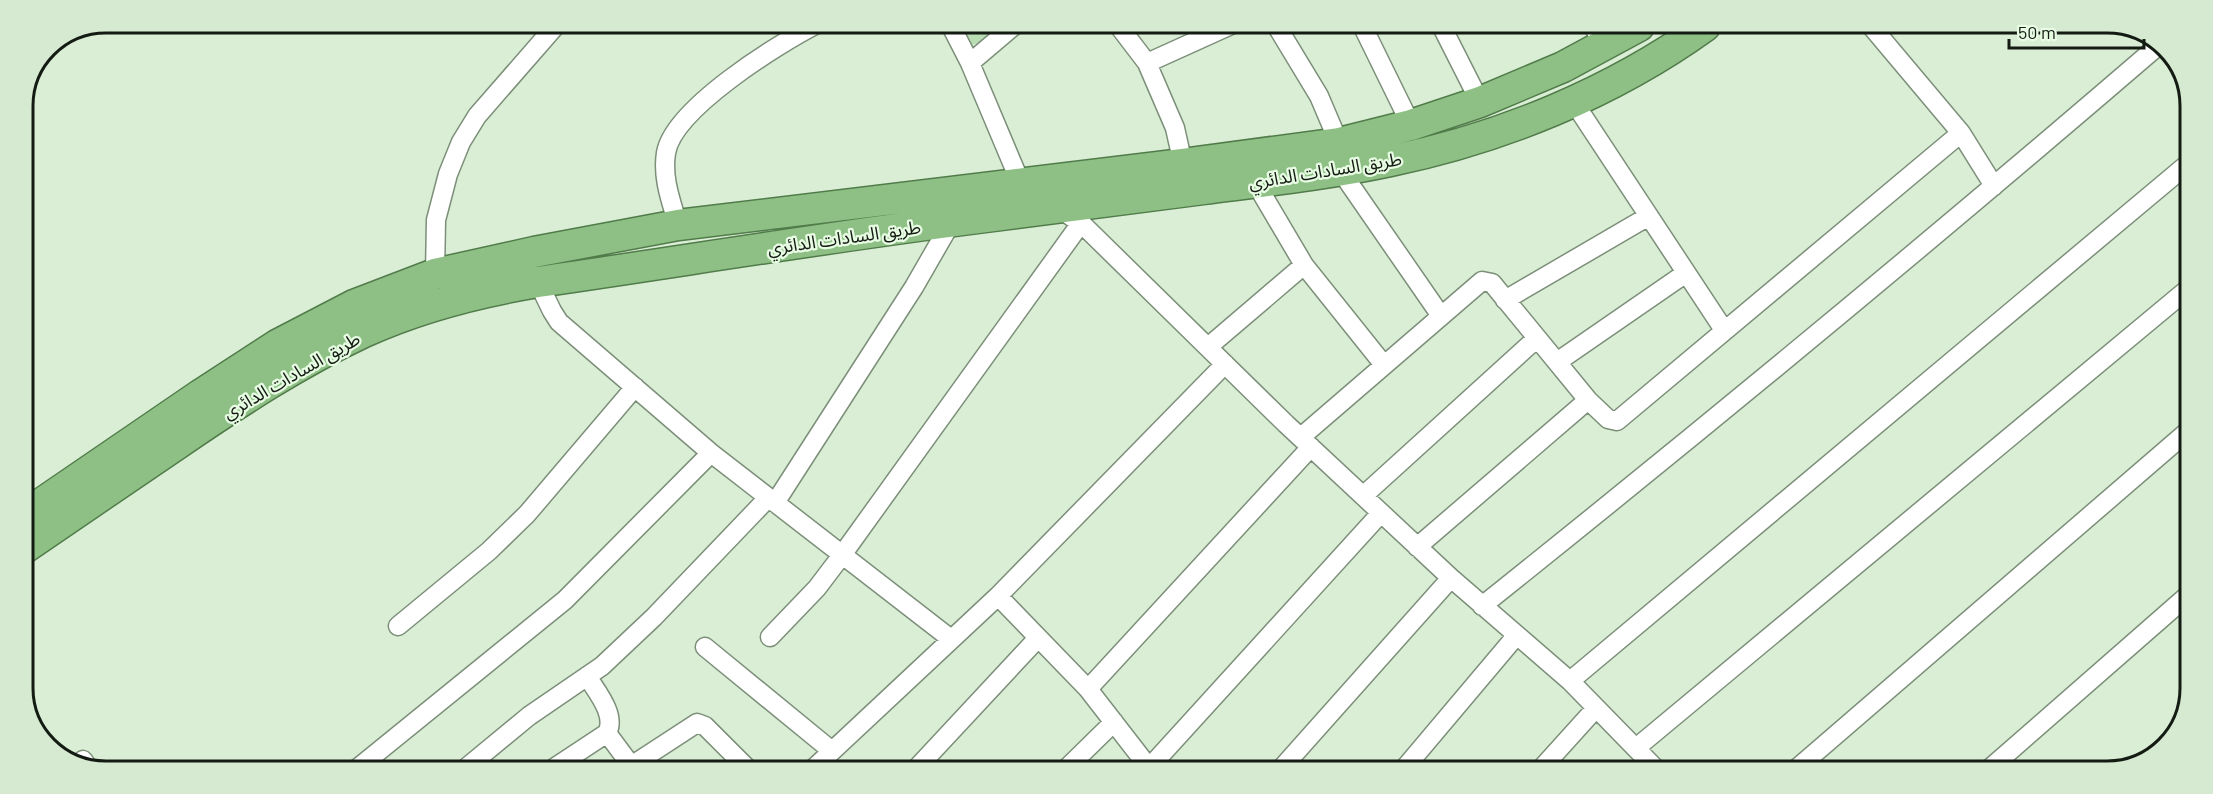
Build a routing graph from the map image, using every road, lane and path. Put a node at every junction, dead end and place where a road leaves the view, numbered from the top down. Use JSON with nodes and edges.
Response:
{"nodes":[{"id":1,"x":549,"y":33,"type":"edge"},
{"id":2,"x":801,"y":33,"type":"edge"},
{"id":3,"x":955,"y":33,"type":"edge"},
{"id":4,"x":1005,"y":33,"type":"edge"},
{"id":5,"x":1124,"y":33,"type":"edge"},
{"id":6,"x":1213,"y":33,"type":"edge"},
{"id":7,"x":1281,"y":33,"type":"edge"},
{"id":8,"x":1366,"y":33,"type":"edge"},
{"id":9,"x":1445,"y":33,"type":"edge"},
{"id":10,"x":1693,"y":33,"type":"edge"},
{"id":11,"x":1877,"y":33,"type":"edge"},
{"id":12,"x":1598,"y":36,"type":"edge"},
{"id":13,"x":2154,"y":49,"type":"edge"},
{"id":14,"x":970,"y":63,"type":"junction"},
{"id":15,"x":1147,"y":63,"type":"junction"},
{"id":16,"x":1573,"y":101,"type":"junction"},
{"id":17,"x":1480,"y":102,"type":"junction"},
{"id":18,"x":1411,"y":125,"type":"junction"},
{"id":19,"x":1961,"y":133,"type":"junction"},
{"id":20,"x":1339,"y":157,"type":"junction"},
{"id":21,"x":1183,"y":164,"type":"junction"},
{"id":22,"x":2180,"y":170,"type":"edge"},
{"id":23,"x":1255,"y":182,"type":"junction"},
{"id":24,"x":1021,"y":184,"type":"junction"},
{"id":25,"x":1994,"y":186,"type":"junction"},
{"id":26,"x":1069,"y":215,"type":"junction"},
{"id":27,"x":1649,"y":216,"type":"junction"},
{"id":28,"x":722,"y":219,"type":"junction"},
{"id":29,"x":952,"y":221,"type":"junction"},
{"id":30,"x":678,"y":225,"type":"junction"},
{"id":31,"x":724,"y":255,"type":"junction"},
{"id":32,"x":1304,"y":266,"type":"junction"},
{"id":33,"x":1686,"y":273,"type":"junction"},
{"id":34,"x":435,"y":274,"type":"junction"},
{"id":35,"x":538,"y":282,"type":"junction"},
{"id":36,"x":2180,"y":295,"type":"edge"},
{"id":37,"x":1505,"y":300,"type":"junction"},
{"id":38,"x":1441,"y":316,"type":"junction"},
{"id":39,"x":1724,"y":330,"type":"junction"},
{"id":40,"x":1537,"y":338,"type":"junction"},
{"id":41,"x":1208,"y":347,"type":"junction"},
{"id":42,"x":1557,"y":362,"type":"junction"},
{"id":43,"x":1225,"y":364,"type":"junction"},
{"id":44,"x":1384,"y":365,"type":"junction"},
{"id":45,"x":635,"y":387,"type":"junction"},
{"id":46,"x":1588,"y":400,"type":"junction"},
{"id":47,"x":2180,"y":438,"type":"edge"},
{"id":48,"x":1306,"y":442,"type":"junction"},
{"id":49,"x":711,"y":453,"type":"junction"},
{"id":50,"x":1363,"y":496,"type":"junction"},
{"id":51,"x":772,"y":500,"type":"junction"},
{"id":52,"x":33,"y":509,"type":"edge"},
{"id":53,"x":1382,"y":513,"type":"junction"},
{"id":54,"x":33,"y":542,"type":"edge"},
{"id":55,"x":1417,"y":547,"type":"junction"},
{"id":56,"x":842,"y":555,"type":"junction"},
{"id":57,"x":1451,"y":578,"type":"junction"},
{"id":58,"x":998,"y":596,"type":"junction"},
{"id":59,"x":2180,"y":602,"type":"edge"},
{"id":60,"x":1482,"y":606,"type":"junction"},
{"id":61,"x":398,"y":626,"type":"dead end"},
{"id":62,"x":1516,"y":636,"type":"junction"},
{"id":63,"x":770,"y":637,"type":"dead end"},
{"id":64,"x":1038,"y":638,"type":"junction"},
{"id":65,"x":951,"y":639,"type":"junction"},
{"id":66,"x":705,"y":646,"type":"dead end"},
{"id":67,"x":587,"y":676,"type":"junction"},
{"id":68,"x":1570,"y":681,"type":"junction"},
{"id":69,"x":1088,"y":689,"type":"junction"},
{"id":70,"x":1596,"y":708,"type":"junction"},
{"id":71,"x":1114,"y":722,"type":"junction"},
{"id":72,"x":607,"y":733,"type":"junction"},
{"id":73,"x":1636,"y":748,"type":"junction"},
{"id":74,"x":832,"y":751,"type":"junction"},
{"id":75,"x":367,"y":761,"type":"edge"},
{"id":76,"x":474,"y":761,"type":"edge"},
{"id":77,"x":565,"y":761,"type":"edge"},
{"id":78,"x":628,"y":761,"type":"edge"},
{"id":79,"x":641,"y":761,"type":"edge"},
{"id":80,"x":740,"y":761,"type":"edge"},
{"id":81,"x":821,"y":761,"type":"edge"},
{"id":82,"x":923,"y":761,"type":"edge"},
{"id":83,"x":1074,"y":761,"type":"edge"},
{"id":84,"x":1144,"y":761,"type":"edge"},
{"id":85,"x":1157,"y":761,"type":"edge"},
{"id":86,"x":1288,"y":761,"type":"edge"},
{"id":87,"x":1411,"y":761,"type":"edge"},
{"id":88,"x":1548,"y":761,"type":"edge"},
{"id":89,"x":1648,"y":761,"type":"edge"},
{"id":90,"x":1806,"y":761,"type":"edge"},
{"id":91,"x":1998,"y":761,"type":"edge"}],
"edges":[{"from":1,"to":34,"type":"street"},
{"from":2,"to":30,"type":"street"},
{"from":3,"to":14,"type":"street"},
{"from":4,"to":14,"type":"street"},
{"from":5,"to":15,"type":"street"},
{"from":6,"to":15,"type":"street"},
{"from":7,"to":20,"type":"street"},
{"from":8,"to":18,"type":"street"},
{"from":9,"to":17,"type":"street"},
{"from":10,"to":16,"type":"highway","name":"طريق السادات الدائري"},
{"from":11,"to":19,"type":"street"},
{"from":12,"to":17,"type":"highway","name":"طريق السادات الدائري"},
{"from":13,"to":25,"type":"street"},
{"from":14,"to":24,"type":"street"},
{"from":15,"to":21,"type":"street"},
{"from":16,"to":20,"type":"highway","name":"طريق السادات الدائري"},
{"from":16,"to":27,"type":"street"},
{"from":17,"to":18,"type":"highway","name":"طريق السادات الدائري"},
{"from":18,"to":20,"type":"highway","name":"طريق السادات الدائري"},
{"from":19,"to":25,"type":"street"},
{"from":19,"to":39,"type":"street"},
{"from":20,"to":21,"type":"highway","name":"طريق السادات الدائري"},
{"from":20,"to":23,"type":"highway","name":"طريق السادات الدائري"},
{"from":20,"to":38,"type":"street"},
{"from":21,"to":24,"type":"highway","name":"طريق السادات الدائري"},
{"from":22,"to":68,"type":"street"},
{"from":23,"to":26,"type":"highway","name":"طريق السادات الدائري"},
{"from":23,"to":32,"type":"street"},
{"from":24,"to":28,"type":"highway","name":"طريق السادات الدائري"},
{"from":25,"to":60,"type":"street"},
{"from":26,"to":29,"type":"highway","name":"طريق السادات الدائري"},
{"from":26,"to":41,"type":"street"},
{"from":26,"to":56,"type":"street"},
{"from":27,"to":33,"type":"street"},
{"from":27,"to":37,"type":"street"},
{"from":28,"to":30,"type":"highway","name":"طريق السادات الدائري"},
{"from":28,"to":31,"type":"highway"},
{"from":29,"to":31,"type":"highway","name":"طريق السادات الدائري"},
{"from":29,"to":51,"type":"street"},
{"from":30,"to":34,"type":"highway","name":"طريق السادات الدائري"},
{"from":31,"to":35,"type":"highway","name":"طريق السادات الدائري"},
{"from":32,"to":41,"type":"street"},
{"from":32,"to":44,"type":"street"},
{"from":33,"to":39,"type":"street"},
{"from":33,"to":42,"type":"street"},
{"from":34,"to":52,"type":"highway","name":"طريق السادات الدائري"},
{"from":35,"to":45,"type":"street"},
{"from":35,"to":54,"type":"highway","name":"طريق السادات الدائري"},
{"from":36,"to":73,"type":"street"},
{"from":37,"to":38,"type":"street"},
{"from":37,"to":40,"type":"street"},
{"from":38,"to":44,"type":"street"},
{"from":39,"to":46,"type":"street"},
{"from":40,"to":42,"type":"street"},
{"from":40,"to":50,"type":"street"},
{"from":41,"to":43,"type":"street"},
{"from":42,"to":46,"type":"street"},
{"from":43,"to":48,"type":"street"},
{"from":43,"to":58,"type":"street"},
{"from":44,"to":48,"type":"street"},
{"from":45,"to":49,"type":"street"},
{"from":45,"to":61,"type":"street"},
{"from":46,"to":55,"type":"street"},
{"from":47,"to":90,"type":"street"},
{"from":48,"to":50,"type":"street"},
{"from":48,"to":69,"type":"street"},
{"from":49,"to":51,"type":"street"},
{"from":49,"to":75,"type":"street"},
{"from":50,"to":53,"type":"street"},
{"from":51,"to":56,"type":"street"},
{"from":51,"to":67,"type":"street"},
{"from":53,"to":55,"type":"street"},
{"from":53,"to":85,"type":"street"},
{"from":55,"to":57,"type":"street"},
{"from":56,"to":63,"type":"street"},
{"from":56,"to":65,"type":"street"},
{"from":57,"to":60,"type":"street"},
{"from":57,"to":86,"type":"street"},
{"from":58,"to":64,"type":"street"},
{"from":58,"to":65,"type":"street"},
{"from":59,"to":91,"type":"street"},
{"from":60,"to":62,"type":"street"},
{"from":62,"to":68,"type":"street"},
{"from":62,"to":87,"type":"street"},
{"from":64,"to":69,"type":"street"},
{"from":64,"to":82,"type":"street"},
{"from":65,"to":74,"type":"street"},
{"from":66,"to":74,"type":"street"},
{"from":67,"to":72,"type":"street"},
{"from":67,"to":76,"type":"street"},
{"from":68,"to":70,"type":"street"},
{"from":69,"to":71,"type":"street"},
{"from":70,"to":73,"type":"street"},
{"from":70,"to":88,"type":"street"},
{"from":71,"to":83,"type":"street"},
{"from":71,"to":84,"type":"street"},
{"from":72,"to":77,"type":"street"},
{"from":72,"to":78,"type":"street"},
{"from":73,"to":89,"type":"street"},
{"from":74,"to":81,"type":"street"},
{"from":79,"to":80,"type":"street"}]}
